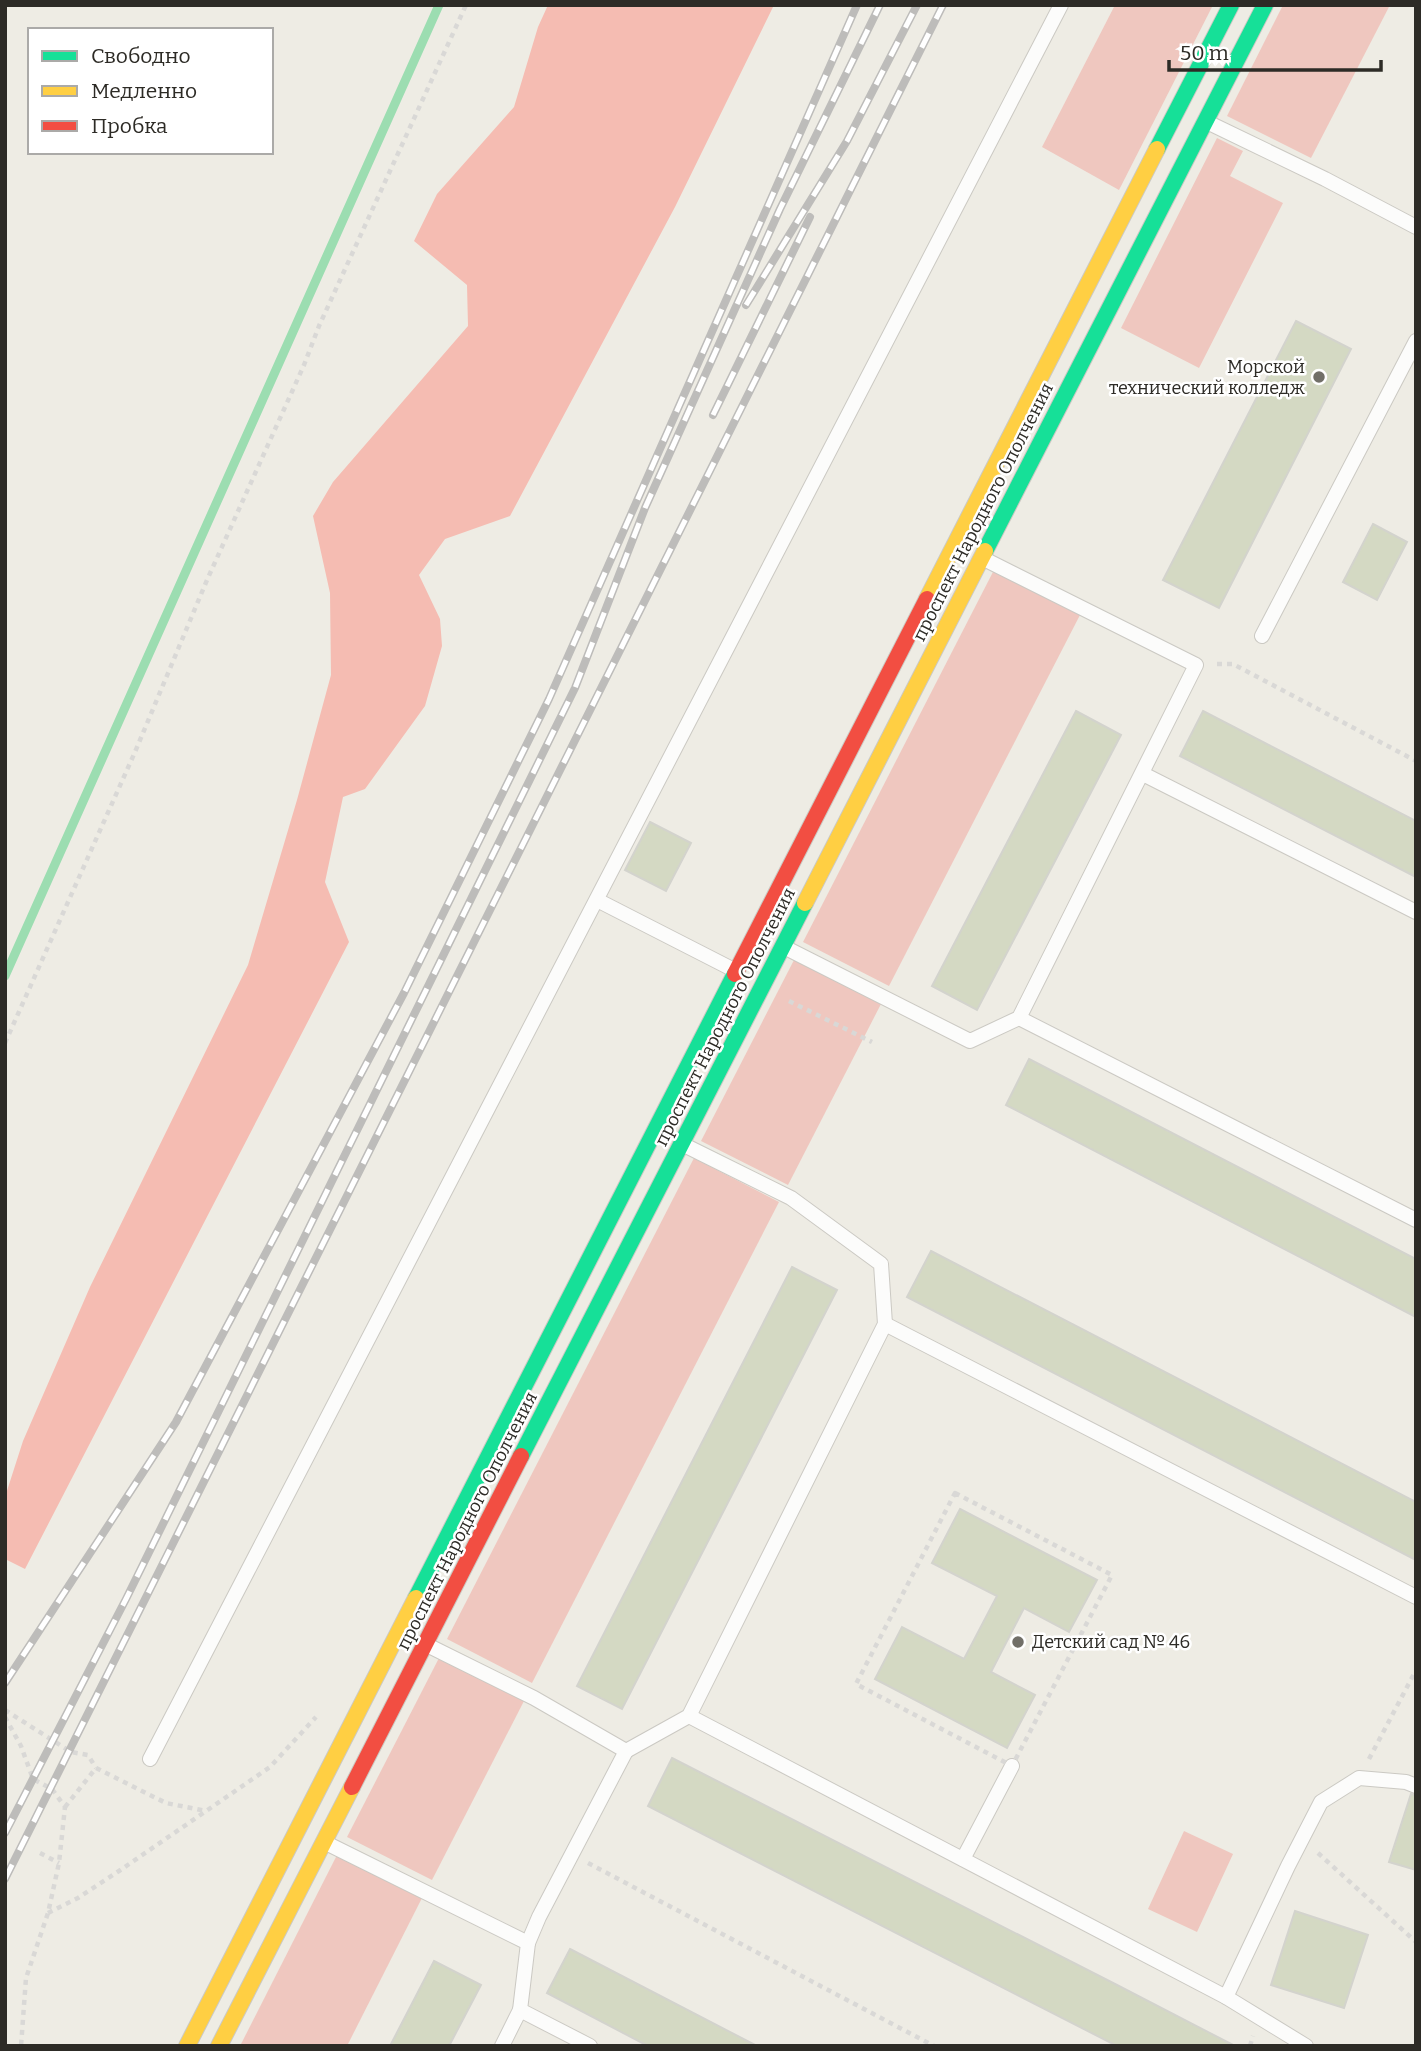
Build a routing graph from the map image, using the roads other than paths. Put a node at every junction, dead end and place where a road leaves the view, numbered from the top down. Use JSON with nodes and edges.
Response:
{"nodes":[{"id":1,"x":1061,"y":5,"type":"edge"},
{"id":2,"x":1231,"y":5,"type":"edge"},
{"id":3,"x":1265,"y":5,"type":"edge"},
{"id":4,"x":1206,"y":121,"type":"junction"},
{"id":5,"x":1416,"y":227,"type":"edge"},
{"id":6,"x":1416,"y":341,"type":"edge"},
{"id":7,"x":981,"y":558,"type":"junction"},
{"id":8,"x":1262,"y":636,"type":"dead end"},
{"id":9,"x":1143,"y":774,"type":"junction"},
{"id":10,"x":597,"y":900,"type":"junction"},
{"id":11,"x":1416,"y":912,"type":"edge"},
{"id":12,"x":783,"y":946,"type":"junction"},
{"id":13,"x":738,"y":972,"type":"junction"},
{"id":14,"x":1019,"y":1018,"type":"junction"},
{"id":15,"x":681,"y":1144,"type":"junction"},
{"id":16,"x":1416,"y":1220,"type":"edge"},
{"id":17,"x":885,"y":1324,"type":"junction"},
{"id":18,"x":1416,"y":1597,"type":"edge"},
{"id":19,"x":426,"y":1644,"type":"junction"},
{"id":20,"x":689,"y":1716,"type":"junction"},
{"id":21,"x":626,"y":1751,"type":"junction"},
{"id":22,"x":150,"y":1759,"type":"dead end"},
{"id":23,"x":1012,"y":1766,"type":"road end"},
{"id":24,"x":1416,"y":1786,"type":"edge"},
{"id":25,"x":324,"y":1842,"type":"junction"},
{"id":26,"x":962,"y":1860,"type":"junction"},
{"id":27,"x":528,"y":1943,"type":"junction"},
{"id":28,"x":1226,"y":1997,"type":"junction"},
{"id":29,"x":520,"y":2010,"type":"junction"},
{"id":30,"x":187,"y":2046,"type":"edge"},
{"id":31,"x":219,"y":2046,"type":"edge"},
{"id":32,"x":502,"y":2046,"type":"edge"},
{"id":33,"x":590,"y":2046,"type":"edge"},
{"id":34,"x":1306,"y":2046,"type":"edge"}],
"edges":[{"from":1,"to":10,"type":"lane"},
{"from":2,"to":13,"type":"main road","name":"проспект Народного Ополчения"},
{"from":3,"to":4,"type":"main road","name":"проспект Народного Ополчения"},
{"from":4,"to":5,"type":"lane"},
{"from":4,"to":7,"type":"main road","name":"проспект Народного Ополчения"},
{"from":6,"to":8,"type":"lane"},
{"from":7,"to":9,"type":"lane"},
{"from":7,"to":12,"type":"main road","name":"проспект Народного Ополчения"},
{"from":9,"to":11,"type":"lane"},
{"from":9,"to":14,"type":"lane"},
{"from":10,"to":13,"type":"lane"},
{"from":10,"to":22,"type":"lane"},
{"from":12,"to":14,"type":"lane"},
{"from":12,"to":15,"type":"main road","name":"проспект Народного Ополчения"},
{"from":13,"to":30,"type":"main road","name":"проспект Народного Ополчения"},
{"from":14,"to":16,"type":"lane"},
{"from":15,"to":17,"type":"lane"},
{"from":15,"to":19,"type":"main road","name":"проспект Народного Ополчения"},
{"from":17,"to":18,"type":"lane"},
{"from":17,"to":20,"type":"lane"},
{"from":19,"to":21,"type":"lane"},
{"from":19,"to":25,"type":"main road","name":"проспект Народного Ополчения"},
{"from":20,"to":21,"type":"lane"},
{"from":20,"to":26,"type":"lane"},
{"from":21,"to":27,"type":"lane"},
{"from":23,"to":26,"type":"lane"},
{"from":24,"to":28,"type":"lane"},
{"from":25,"to":27,"type":"lane"},
{"from":25,"to":31,"type":"main road","name":"проспект Народного Ополчения"},
{"from":26,"to":28,"type":"lane"},
{"from":27,"to":29,"type":"lane"},
{"from":28,"to":34,"type":"lane"},
{"from":29,"to":32,"type":"lane"},
{"from":29,"to":33,"type":"lane"}]}
